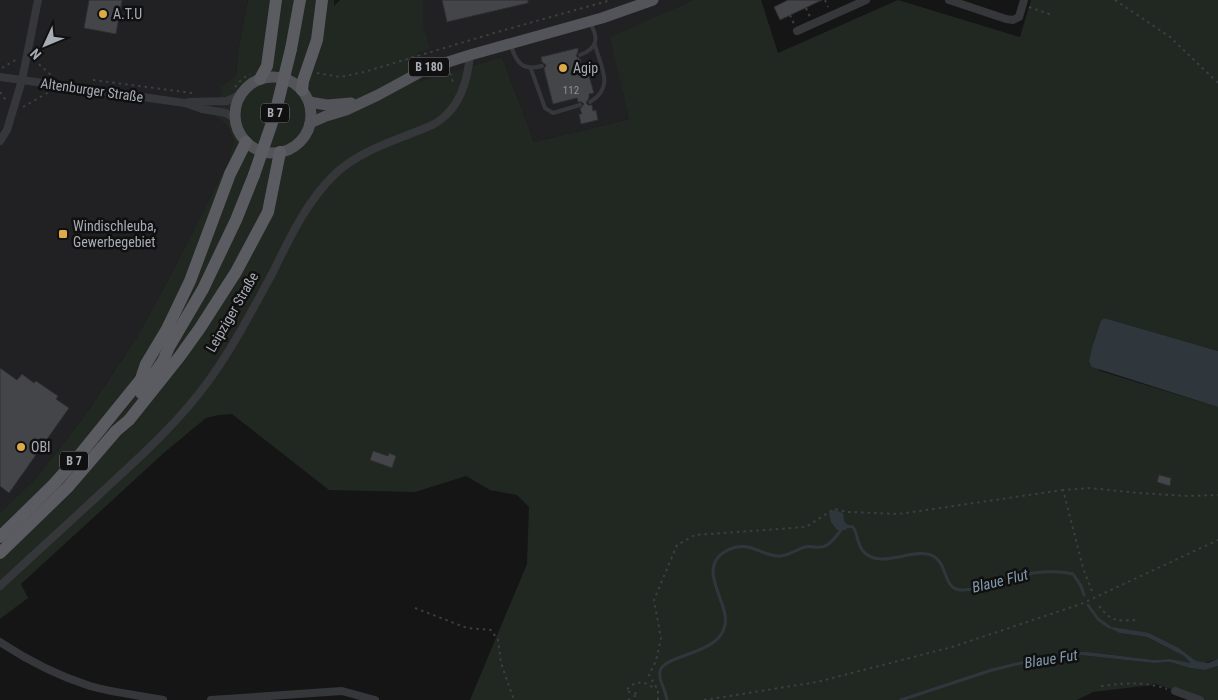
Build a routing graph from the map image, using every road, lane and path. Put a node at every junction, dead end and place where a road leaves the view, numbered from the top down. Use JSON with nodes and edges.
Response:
{"nodes":[{"id":1,"x":38,"y":0,"type":"edge"},
{"id":2,"x":276,"y":0,"type":"edge"},
{"id":3,"x":300,"y":0,"type":"edge"},
{"id":4,"x":322,"y":0,"type":"edge"},
{"id":5,"x":611,"y":0,"type":"edge"},
{"id":6,"x":653,"y":0,"type":"edge"},
{"id":7,"x":866,"y":0,"type":"edge"},
{"id":8,"x":949,"y":0,"type":"edge"},
{"id":9,"x":1115,"y":0,"type":"edge"},
{"id":10,"x":601,"y":2,"type":"edge"},
{"id":11,"x":1023,"y":2,"type":"edge"},
{"id":12,"x":1052,"y":14,"type":"dead end"},
{"id":13,"x":590,"y":22,"type":"junction"},
{"id":14,"x":797,"y":31,"type":"dead end"},
{"id":15,"x":511,"y":44,"type":"junction"},
{"id":16,"x":595,"y":45,"type":"junction"},
{"id":17,"x":470,"y":55,"type":"junction"},
{"id":18,"x":580,"y":55,"type":"dead end"},
{"id":19,"x":33,"y":60,"type":"dead end"},
{"id":20,"x":542,"y":66,"type":"dead end"},
{"id":21,"x":531,"y":69,"type":"junction"},
{"id":22,"x":306,"y":70,"type":"junction"},
{"id":23,"x":256,"y":76,"type":"junction"},
{"id":24,"x":0,"y":77,"type":"edge"},
{"id":25,"x":22,"y":80,"type":"junction"},
{"id":26,"x":89,"y":80,"type":"dead end"},
{"id":27,"x":1218,"y":83,"type":"edge"},
{"id":28,"x":51,"y":84,"type":"junction"},
{"id":29,"x":302,"y":90,"type":"junction"},
{"id":30,"x":237,"y":92,"type":"junction"},
{"id":31,"x":194,"y":93,"type":"dead end"},
{"id":32,"x":309,"y":102,"type":"junction"},
{"id":33,"x":361,"y":102,"type":"junction"},
{"id":34,"x":590,"y":102,"type":"dead end"},
{"id":35,"x":185,"y":103,"type":"junction"},
{"id":36,"x":580,"y":106,"type":"dead end"},
{"id":37,"x":23,"y":107,"type":"dead end"},
{"id":38,"x":235,"y":119,"type":"junction"},
{"id":39,"x":310,"y":124,"type":"junction"},
{"id":40,"x":0,"y":141,"type":"edge"},
{"id":41,"x":246,"y":142,"type":"junction"},
{"id":42,"x":280,"y":152,"type":"junction"},
{"id":43,"x":169,"y":347,"type":"junction"},
{"id":44,"x":141,"y":379,"type":"junction"},
{"id":45,"x":116,"y":431,"type":"junction"},
{"id":46,"x":1062,"y":490,"type":"junction"},
{"id":47,"x":1218,"y":495,"type":"edge"},
{"id":48,"x":0,"y":537,"type":"edge"},
{"id":49,"x":1218,"y":540,"type":"edge"},
{"id":50,"x":0,"y":553,"type":"edge"},
{"id":51,"x":0,"y":586,"type":"edge"},
{"id":52,"x":1092,"y":592,"type":"dead end"},
{"id":53,"x":1099,"y":606,"type":"dead end"},
{"id":54,"x":415,"y":608,"type":"dead end"},
{"id":55,"x":1136,"y":620,"type":"dead end"},
{"id":56,"x":0,"y":642,"type":"edge"},
{"id":57,"x":1101,"y":686,"type":"dead end"},
{"id":58,"x":658,"y":690,"type":"junction"},
{"id":59,"x":1175,"y":692,"type":"joint"},
{"id":60,"x":163,"y":700,"type":"edge"},
{"id":61,"x":211,"y":700,"type":"edge"},
{"id":62,"x":375,"y":700,"type":"edge"},
{"id":63,"x":514,"y":700,"type":"edge"},
{"id":64,"x":628,"y":700,"type":"edge"},
{"id":65,"x":658,"y":700,"type":"edge"},
{"id":66,"x":704,"y":700,"type":"edge"},
{"id":67,"x":1200,"y":700,"type":"edge"}],
"edges":[{"from":1,"to":25,"type":"street"},
{"from":2,"to":23,"type":"highway"},
{"from":3,"to":43,"type":"highway","number":"B 7","bridge":true},
{"from":4,"to":22,"type":"highway"},
{"from":5,"to":10,"type":"path"},
{"from":6,"to":13,"type":"main road","number":"B 180"},
{"from":7,"to":14,"type":"street"},
{"from":8,"to":11,"type":"street"},
{"from":9,"to":27,"type":"path"},
{"from":10,"to":22,"type":"path"},
{"from":11,"to":12,"type":"path"},
{"from":13,"to":15,"type":"main road","number":"B 180"},
{"from":13,"to":16,"type":"lane"},
{"from":15,"to":17,"type":"main road","number":"B 180"},
{"from":15,"to":21,"type":"lane"},
{"from":16,"to":18,"type":"lane"},
{"from":16,"to":34,"type":"lane"},
{"from":17,"to":33,"type":"main road","number":"B 180"},
{"from":17,"to":51,"type":"street","name":"Leipziger Straße"},
{"from":19,"to":28,"type":"path"},
{"from":20,"to":21,"type":"lane"},
{"from":21,"to":36,"type":"lane"},
{"from":22,"to":29,"type":"highway"},
{"from":23,"to":29,"type":"main road"},
{"from":23,"to":30,"type":"main road"},
{"from":23,"to":30,"type":"path"},
{"from":24,"to":25,"type":"street","name":"Altenburger Straße"},
{"from":25,"to":28,"type":"street","name":"Altenburger Straße"},
{"from":25,"to":40,"type":"street"},
{"from":26,"to":31,"type":"path"},
{"from":28,"to":35,"type":"street","name":"Altenburger Straße"},
{"from":28,"to":37,"type":"path"},
{"from":29,"to":32,"type":"main road"},
{"from":30,"to":35,"type":"street","name":"Altenburger Straße"},
{"from":30,"to":38,"type":"main road"},
{"from":32,"to":33,"type":"main road","number":"B 180"},
{"from":32,"to":39,"type":"main road"},
{"from":33,"to":39,"type":"main road","number":"B 180"},
{"from":35,"to":38,"type":"street","name":"Altenburger Straße"},
{"from":38,"to":41,"type":"main road"},
{"from":39,"to":42,"type":"main road"},
{"from":41,"to":42,"type":"main road"},
{"from":41,"to":44,"type":"highway"},
{"from":42,"to":45,"type":"highway"},
{"from":43,"to":44,"type":"highway","number":"B 7"},
{"from":43,"to":45,"type":"highway","number":"B 7"},
{"from":44,"to":48,"type":"highway","number":"B 7"},
{"from":45,"to":50,"type":"highway","number":"B 7"},
{"from":46,"to":47,"type":"path"},
{"from":46,"to":52,"type":"path"},
{"from":46,"to":58,"type":"path"},
{"from":49,"to":66,"type":"path"},
{"from":53,"to":55,"type":"path"},
{"from":54,"to":63,"type":"path"},
{"from":56,"to":60,"type":"street"},
{"from":57,"to":59,"type":"path"},
{"from":58,"to":64,"type":"path"},
{"from":58,"to":65,"type":"path"},
{"from":59,"to":67,"type":"street"},
{"from":61,"to":62,"type":"street"}]}
